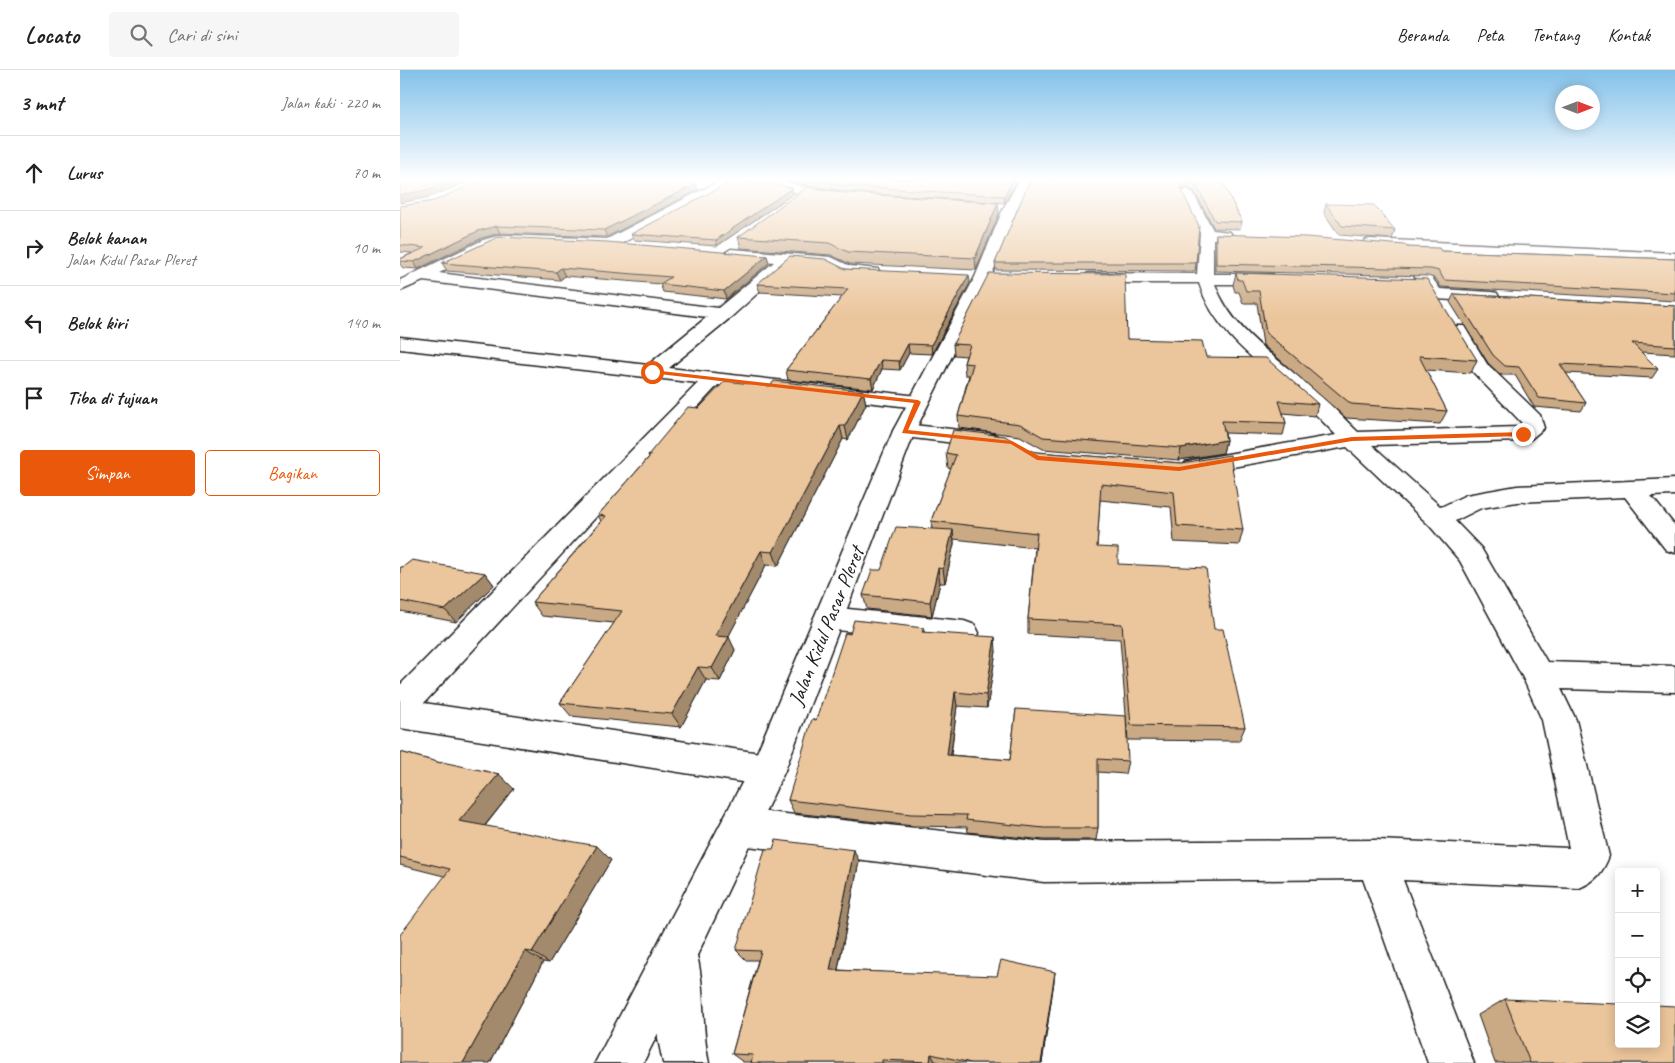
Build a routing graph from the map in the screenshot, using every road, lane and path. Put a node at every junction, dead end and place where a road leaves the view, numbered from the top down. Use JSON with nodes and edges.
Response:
{"nodes":[{"id":1,"x":644,"y":225,"type":"edge"},
{"id":2,"x":1005,"y":225,"type":"edge"},
{"id":3,"x":1214,"y":225,"type":"edge"},
{"id":4,"x":1354,"y":241,"type":"edge"},
{"id":5,"x":737,"y":242,"type":"dead end"},
{"id":6,"x":610,"y":244,"type":"junction"},
{"id":7,"x":1402,"y":246,"type":"junction"},
{"id":8,"x":638,"y":247,"type":"edge"},
{"id":9,"x":786,"y":260,"type":"junction"},
{"id":10,"x":1672,"y":260,"type":"edge"},
{"id":11,"x":886,"y":273,"type":"edge"},
{"id":12,"x":422,"y":276,"type":"junction"},
{"id":13,"x":1074,"y":278,"type":"edge"},
{"id":14,"x":1204,"y":278,"type":"junction"},
{"id":15,"x":1290,"y":280,"type":"edge"},
{"id":16,"x":1405,"y":283,"type":"edge"},
{"id":17,"x":400,"y":286,"type":"edge"},
{"id":18,"x":1432,"y":289,"type":"junction"},
{"id":19,"x":1505,"y":298,"type":"edge"},
{"id":20,"x":724,"y":314,"type":"junction"},
{"id":21,"x":400,"y":343,"type":"edge"},
{"id":22,"x":652,"y":372,"type":"junction"},
{"id":23,"x":713,"y":379,"type":"junction"},
{"id":24,"x":918,"y":402,"type":"junction"},
{"id":25,"x":904,"y":431,"type":"junction"},
{"id":26,"x":1352,"y":439,"type":"junction"},
{"id":27,"x":1012,"y":443,"type":"edge"},
{"id":28,"x":1169,"y":468,"type":"edge"},
{"id":29,"x":1675,"y":487,"type":"edge"},
{"id":30,"x":1632,"y":489,"type":"junction"},
{"id":31,"x":1438,"y":519,"type":"junction"},
{"id":32,"x":1675,"y":544,"type":"edge"},
{"id":33,"x":829,"y":618,"type":"junction"},
{"id":34,"x":964,"y":633,"type":"edge"},
{"id":35,"x":1538,"y":675,"type":"junction"},
{"id":36,"x":1675,"y":679,"type":"edge"},
{"id":37,"x":400,"y":707,"type":"edge"},
{"id":38,"x":400,"y":714,"type":"edge"},
{"id":39,"x":767,"y":770,"type":"junction"},
{"id":40,"x":739,"y":827,"type":"junction"},
{"id":41,"x":1376,"y":859,"type":"junction"},
{"id":42,"x":677,"y":952,"type":"junction"},
{"id":43,"x":618,"y":1063,"type":"edge"},
{"id":44,"x":686,"y":1063,"type":"edge"},
{"id":45,"x":1451,"y":1063,"type":"edge"}],
"edges":[{"from":1,"to":6,"type":"street"},
{"from":2,"to":24,"type":"street","name":"Jalan Kidul Pasar Pleret"},
{"from":3,"to":14,"type":"street"},
{"from":4,"to":7,"type":"street"},
{"from":5,"to":9,"type":"street"},
{"from":6,"to":8,"type":"street"},
{"from":6,"to":12,"type":"street"},
{"from":7,"to":10,"type":"street"},
{"from":7,"to":18,"type":"street"},
{"from":9,"to":11,"type":"street"},
{"from":9,"to":20,"type":"street"},
{"from":12,"to":17,"type":"street"},
{"from":12,"to":20,"type":"street"},
{"from":13,"to":14,"type":"street"},
{"from":14,"to":15,"type":"street"},
{"from":14,"to":26,"type":"street"},
{"from":16,"to":18,"type":"street"},
{"from":18,"to":19,"type":"street"},
{"from":18,"to":26,"type":"street"},
{"from":20,"to":22,"type":"street"},
{"from":21,"to":22,"type":"street"},
{"from":22,"to":23,"type":"street"},
{"from":23,"to":24,"type":"street"},
{"from":23,"to":37,"type":"street"},
{"from":24,"to":25,"type":"street","name":"Jalan Kidul Pasar Pleret"},
{"from":25,"to":27,"type":"street"},
{"from":25,"to":33,"type":"street","name":"Jalan Kidul Pasar Pleret"},
{"from":26,"to":28,"type":"street"},
{"from":26,"to":31,"type":"street"},
{"from":29,"to":30,"type":"street"},
{"from":30,"to":31,"type":"street"},
{"from":30,"to":32,"type":"street"},
{"from":31,"to":35,"type":"street"},
{"from":33,"to":34,"type":"street"},
{"from":33,"to":39,"type":"street","name":"Jalan Kidul Pasar Pleret"},
{"from":35,"to":36,"type":"street"},
{"from":35,"to":41,"type":"street"},
{"from":38,"to":39,"type":"street"},
{"from":39,"to":40,"type":"street","name":"Jalan Kidul Pasar Pleret"},
{"from":40,"to":41,"type":"street"},
{"from":40,"to":42,"type":"street","name":"Jalan Kidul Pasar Pleret"},
{"from":41,"to":45,"type":"street"},
{"from":42,"to":43,"type":"street","name":"Jalan Kidul Pasar Pleret"},
{"from":42,"to":44,"type":"street"}]}
